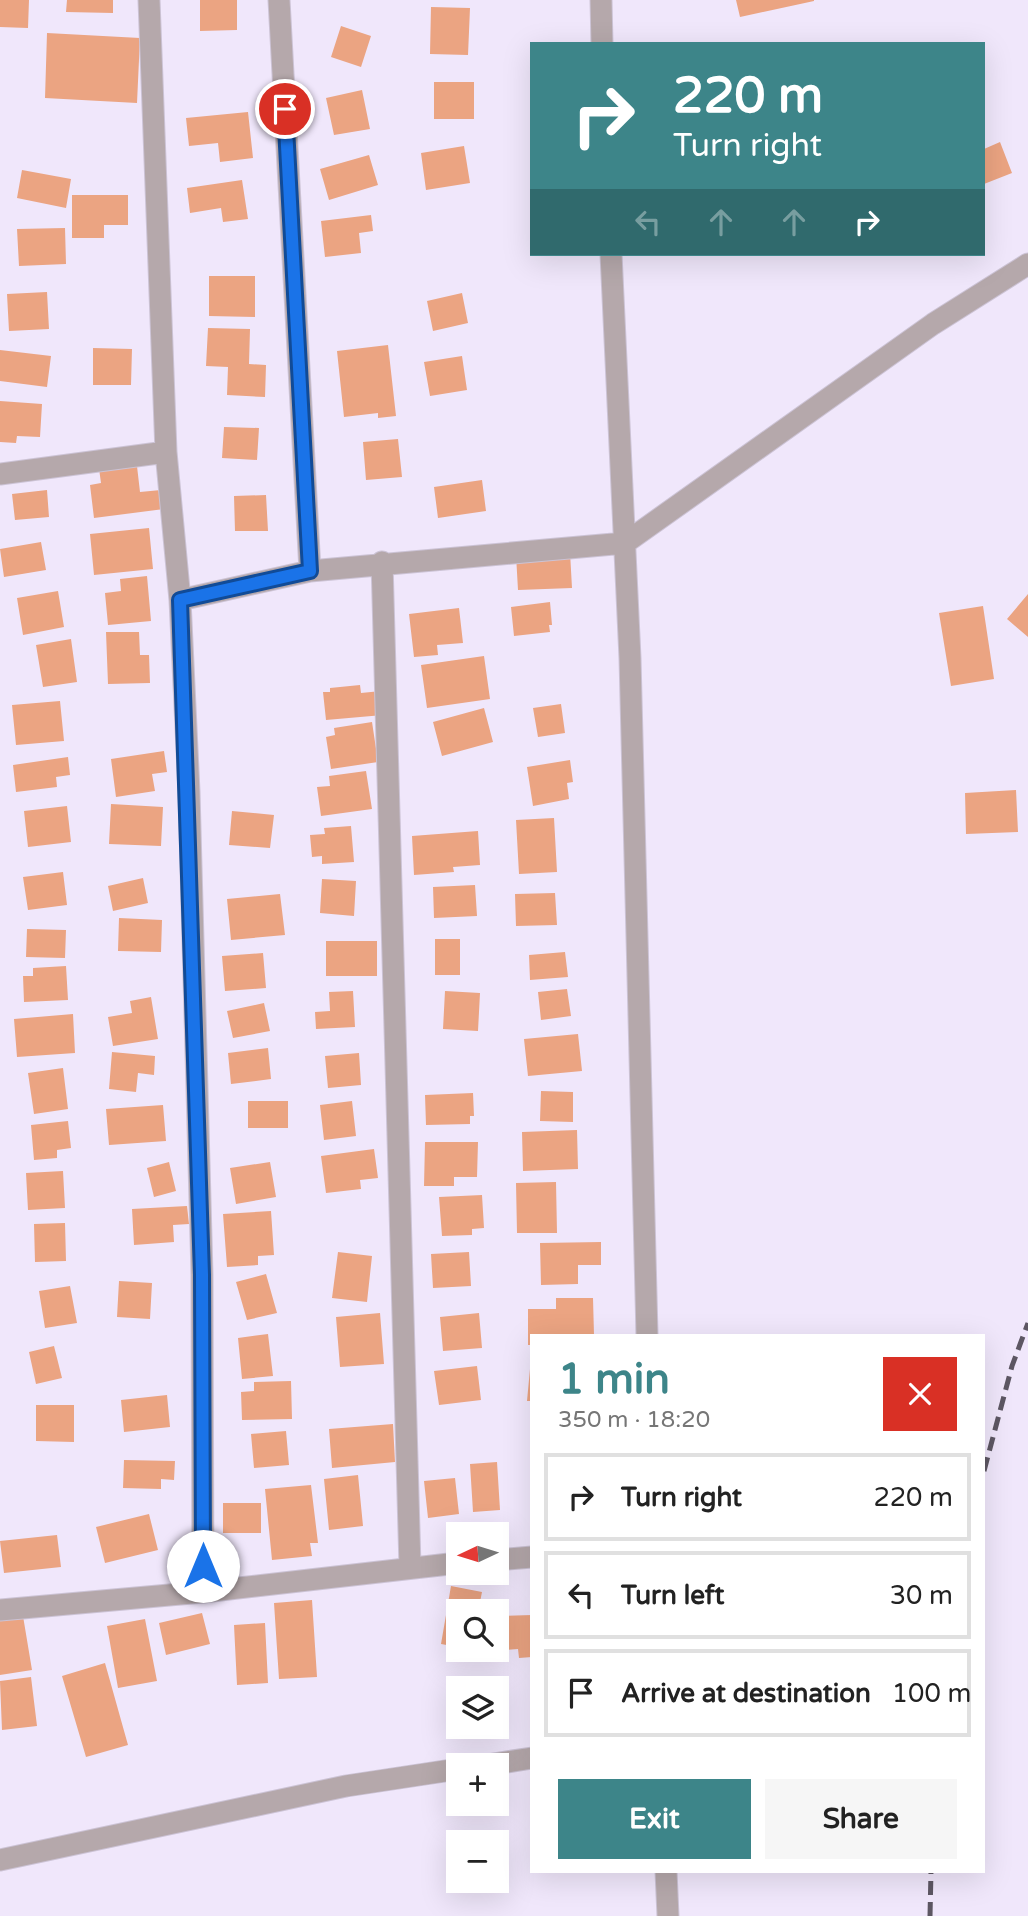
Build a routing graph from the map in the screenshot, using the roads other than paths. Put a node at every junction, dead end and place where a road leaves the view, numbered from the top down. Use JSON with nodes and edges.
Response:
{"nodes":[{"id":1,"x":149,"y":0,"type":"edge"},
{"id":2,"x":278,"y":0,"type":"edge"},
{"id":3,"x":601,"y":0,"type":"edge"},
{"id":4,"x":602,"y":42,"type":"edge"},
{"id":5,"x":611,"y":256,"type":"edge"},
{"id":6,"x":1028,"y":264,"type":"edge"},
{"id":7,"x":166,"y":452,"type":"junction"},
{"id":8,"x":0,"y":474,"type":"edge"},
{"id":9,"x":625,"y":543,"type":"junction"},
{"id":10,"x":382,"y":562,"type":"junction"},
{"id":11,"x":310,"y":571,"type":"junction"},
{"id":12,"x":180,"y":600,"type":"junction"},
{"id":13,"x":647,"y":1334,"type":"edge"},
{"id":14,"x":530,"y":1557,"type":"edge"},
{"id":15,"x":509,"y":1559,"type":"edge"},
{"id":16,"x":446,"y":1564,"type":"edge"},
{"id":17,"x":410,"y":1567,"type":"junction"},
{"id":18,"x":203,"y":1592,"type":"junction"},
{"id":19,"x":0,"y":1610,"type":"edge"},
{"id":20,"x":530,"y":1758,"type":"edge"},
{"id":21,"x":509,"y":1762,"type":"edge"},
{"id":22,"x":446,"y":1771,"type":"edge"},
{"id":23,"x":0,"y":1860,"type":"edge"},
{"id":24,"x":666,"y":1873,"type":"edge"},
{"id":25,"x":668,"y":1916,"type":"edge"}],
"edges":[{"from":1,"to":7,"type":"street"},
{"from":2,"to":11,"type":"street"},
{"from":3,"to":4,"type":"street"},
{"from":5,"to":9,"type":"street"},
{"from":6,"to":9,"type":"street"},
{"from":7,"to":8,"type":"street"},
{"from":7,"to":12,"type":"street"},
{"from":9,"to":10,"type":"street"},
{"from":9,"to":13,"type":"street"},
{"from":10,"to":11,"type":"street"},
{"from":10,"to":17,"type":"street"},
{"from":11,"to":12,"type":"street"},
{"from":12,"to":18,"type":"street"},
{"from":14,"to":15,"type":"street"},
{"from":16,"to":17,"type":"street"},
{"from":17,"to":18,"type":"street"},
{"from":18,"to":19,"type":"street"},
{"from":20,"to":21,"type":"street"},
{"from":22,"to":23,"type":"street"},
{"from":24,"to":25,"type":"street"}]}
